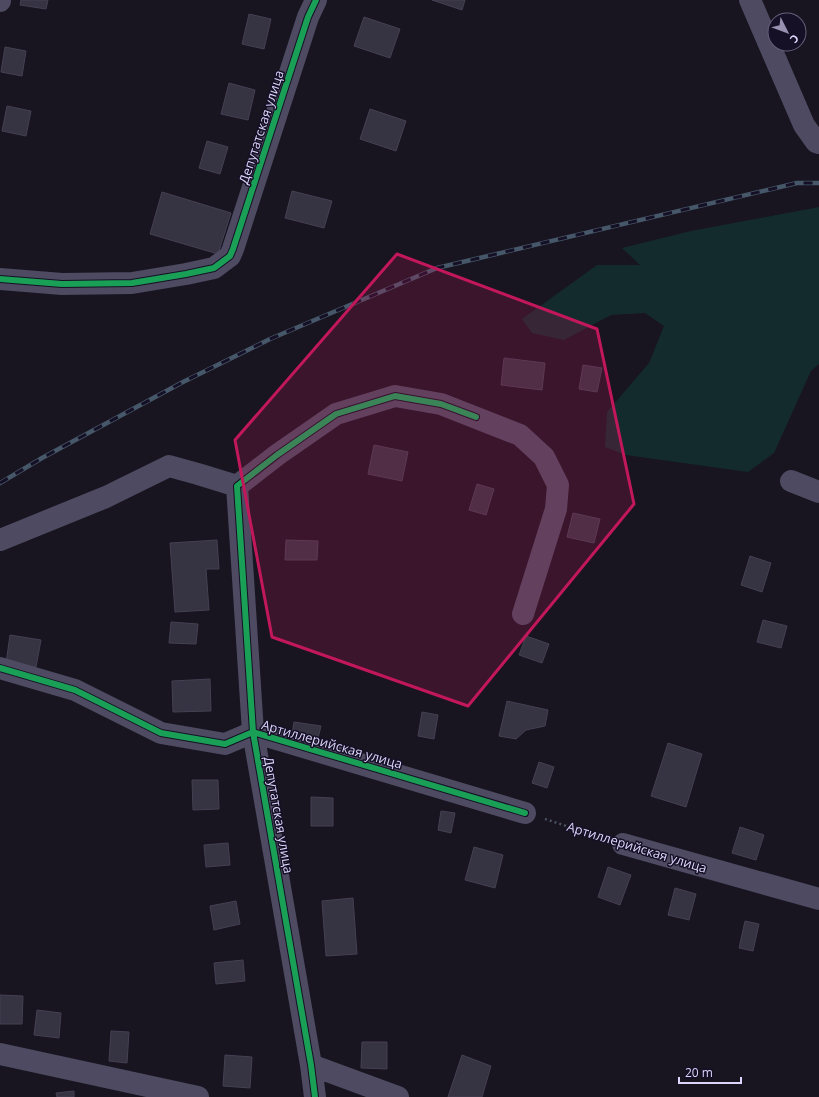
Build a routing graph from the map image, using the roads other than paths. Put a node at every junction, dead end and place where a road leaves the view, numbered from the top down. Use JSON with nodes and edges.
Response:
{"nodes":[{"id":1,"x":316,"y":0,"type":"edge"},
{"id":2,"x":750,"y":0,"type":"edge"},
{"id":3,"x":819,"y":143,"type":"edge"},
{"id":4,"x":0,"y":279,"type":"edge"},
{"id":5,"x":791,"y":481,"type":"dead end"},
{"id":6,"x":236,"y":486,"type":"junction"},
{"id":7,"x":819,"y":492,"type":"edge"},
{"id":8,"x":0,"y":540,"type":"edge"},
{"id":9,"x":523,"y":614,"type":"dead end"},
{"id":10,"x":0,"y":668,"type":"edge"},
{"id":11,"x":253,"y":732,"type":"junction"},
{"id":12,"x":526,"y":813,"type":"road end"},
{"id":13,"x":623,"y":844,"type":"road end"},
{"id":14,"x":819,"y":899,"type":"edge"},
{"id":15,"x":0,"y":1054,"type":"edge"},
{"id":16,"x":311,"y":1065,"type":"junction"},
{"id":17,"x":198,"y":1097,"type":"edge"},
{"id":18,"x":315,"y":1097,"type":"edge"},
{"id":19,"x":398,"y":1097,"type":"edge"}],
"edges":[{"from":1,"to":4,"type":"street","name":"Депутатская улица"},
{"from":2,"to":3,"type":"street"},
{"from":5,"to":7,"type":"street"},
{"from":6,"to":8,"type":"street"},
{"from":6,"to":9,"type":"street"},
{"from":6,"to":11,"type":"street","name":"Депутатская улица"},
{"from":10,"to":11,"type":"street","name":"Артиллерийская улица"},
{"from":11,"to":12,"type":"street","name":"Артиллерийская улица"},
{"from":11,"to":16,"type":"street","name":"Депутатская улица"},
{"from":13,"to":14,"type":"street","name":"Артиллерийская улица"},
{"from":15,"to":17,"type":"street"},
{"from":16,"to":18,"type":"street","name":"Депутатская улица"},
{"from":16,"to":19,"type":"street"}]}
